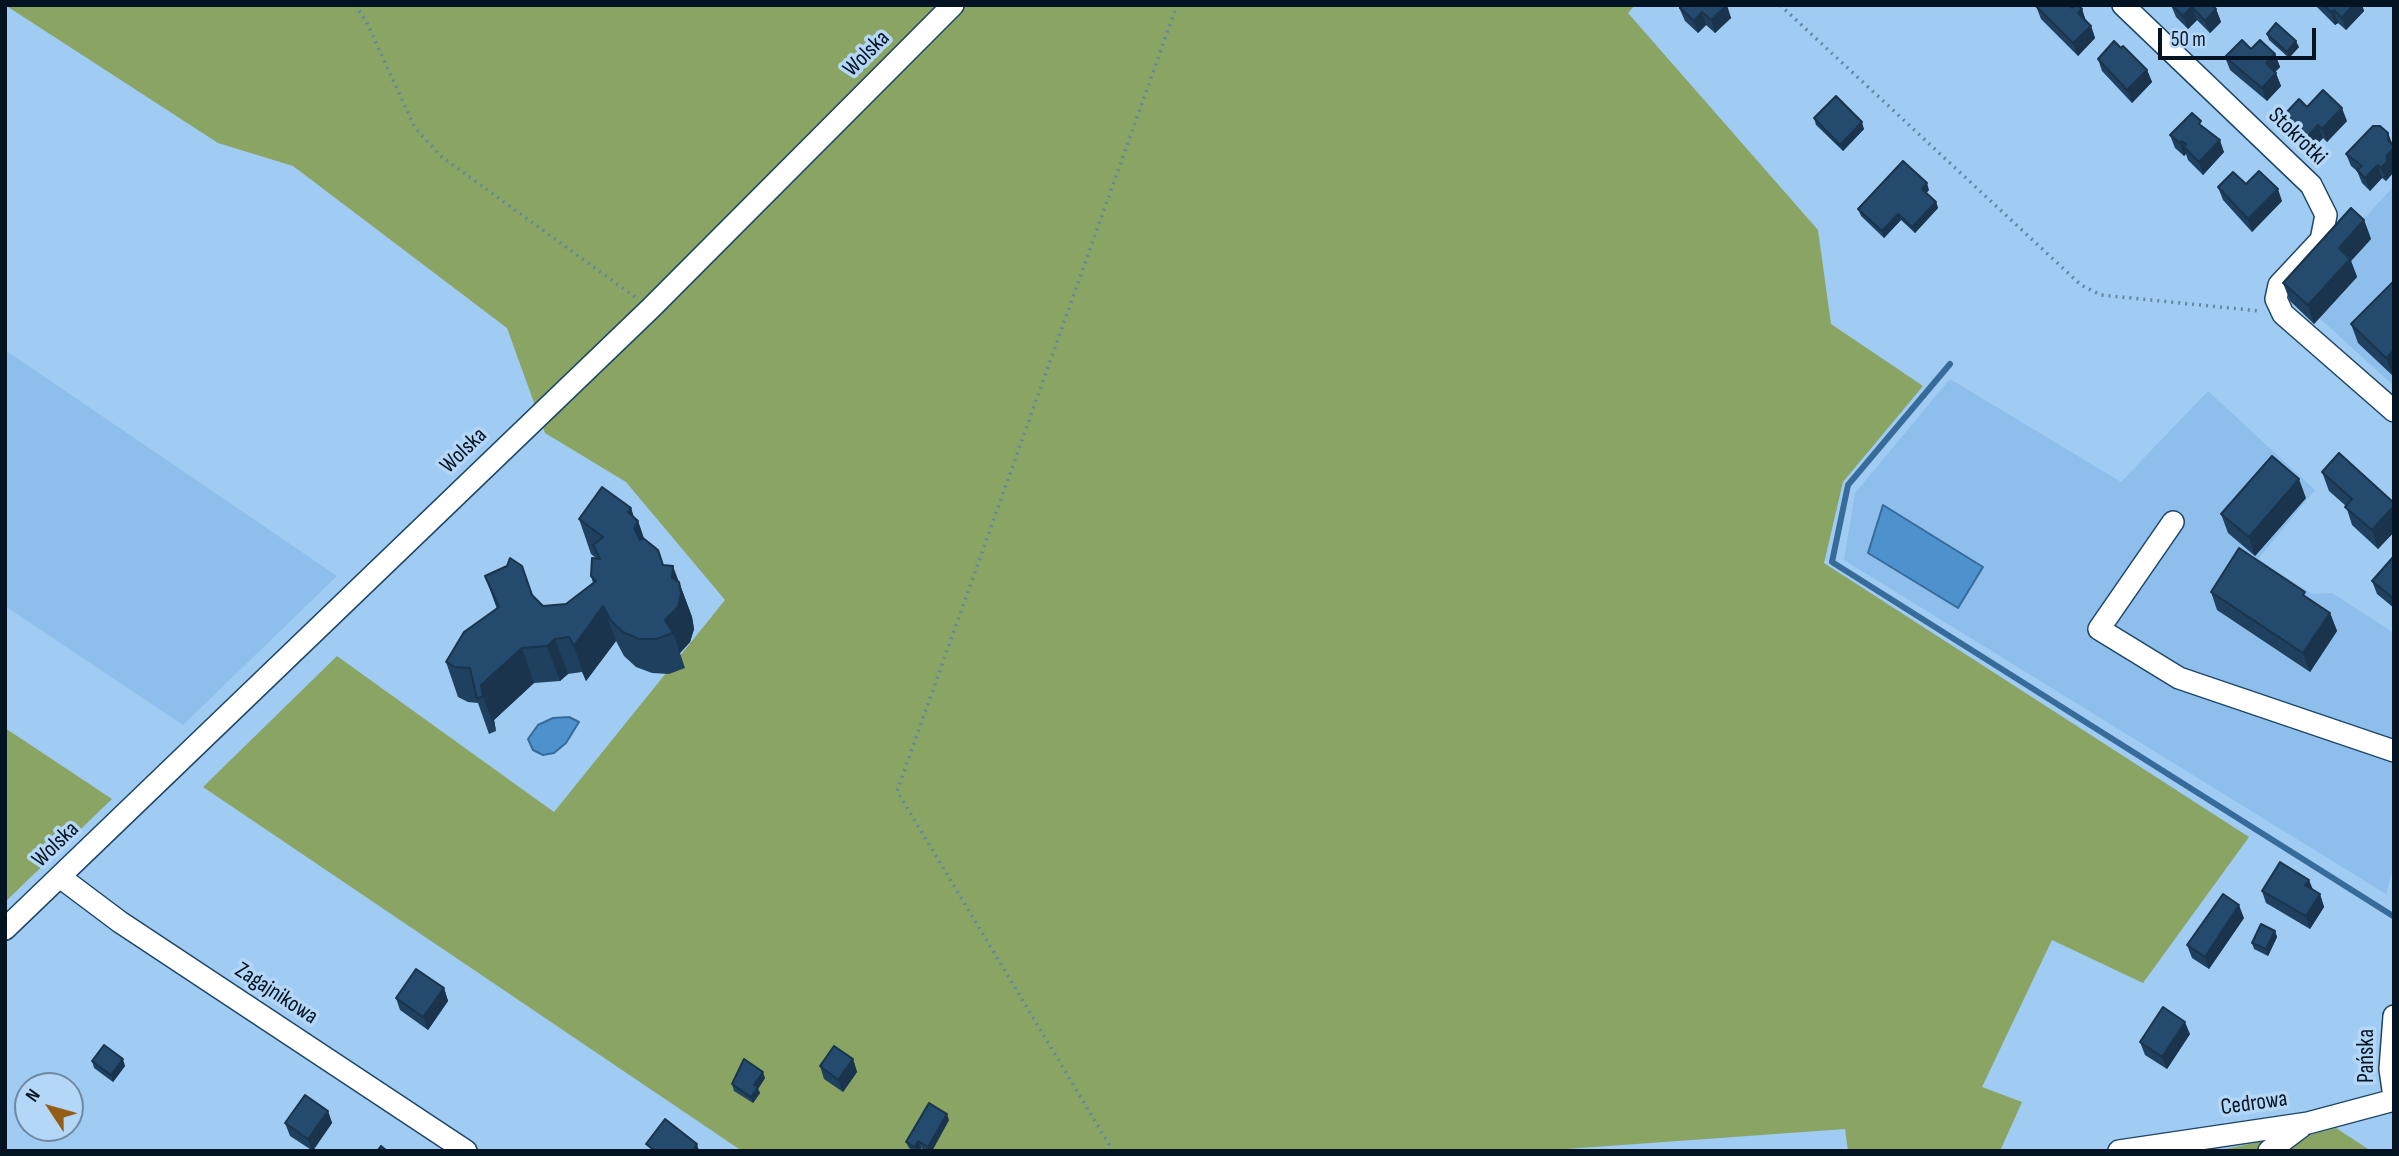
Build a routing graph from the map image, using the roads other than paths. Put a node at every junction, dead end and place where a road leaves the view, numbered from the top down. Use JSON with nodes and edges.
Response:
{"nodes":[{"id":1,"x":953,"y":5,"type":"edge"},
{"id":2,"x":2123,"y":5,"type":"edge"},
{"id":3,"x":2394,"y":411,"type":"edge"},
{"id":4,"x":2173,"y":522,"type":"dead end"},
{"id":5,"x":2394,"y":751,"type":"edge"},
{"id":6,"x":60,"y":877,"type":"junction"},
{"id":7,"x":5,"y":929,"type":"edge"},
{"id":8,"x":2394,"y":1016,"type":"edge"},
{"id":9,"x":2394,"y":1098,"type":"edge"},
{"id":10,"x":2308,"y":1123,"type":"junction"},
{"id":11,"x":466,"y":1151,"type":"edge"},
{"id":12,"x":2119,"y":1151,"type":"edge"},
{"id":13,"x":2269,"y":1151,"type":"edge"}],
"edges":[{"from":1,"to":6,"type":"street","name":"Wolska"},
{"from":2,"to":3,"type":"street","name":"Stokrotki"},
{"from":4,"to":5,"type":"street"},
{"from":6,"to":7,"type":"street","name":"Wolska"},
{"from":6,"to":11,"type":"street","name":"Zagajnikowa"},
{"from":8,"to":9,"type":"street","name":"Pańska"},
{"from":9,"to":10,"type":"street","name":"Cedrowa"},
{"from":10,"to":12,"type":"street","name":"Cedrowa"},
{"from":10,"to":13,"type":"street"}]}
